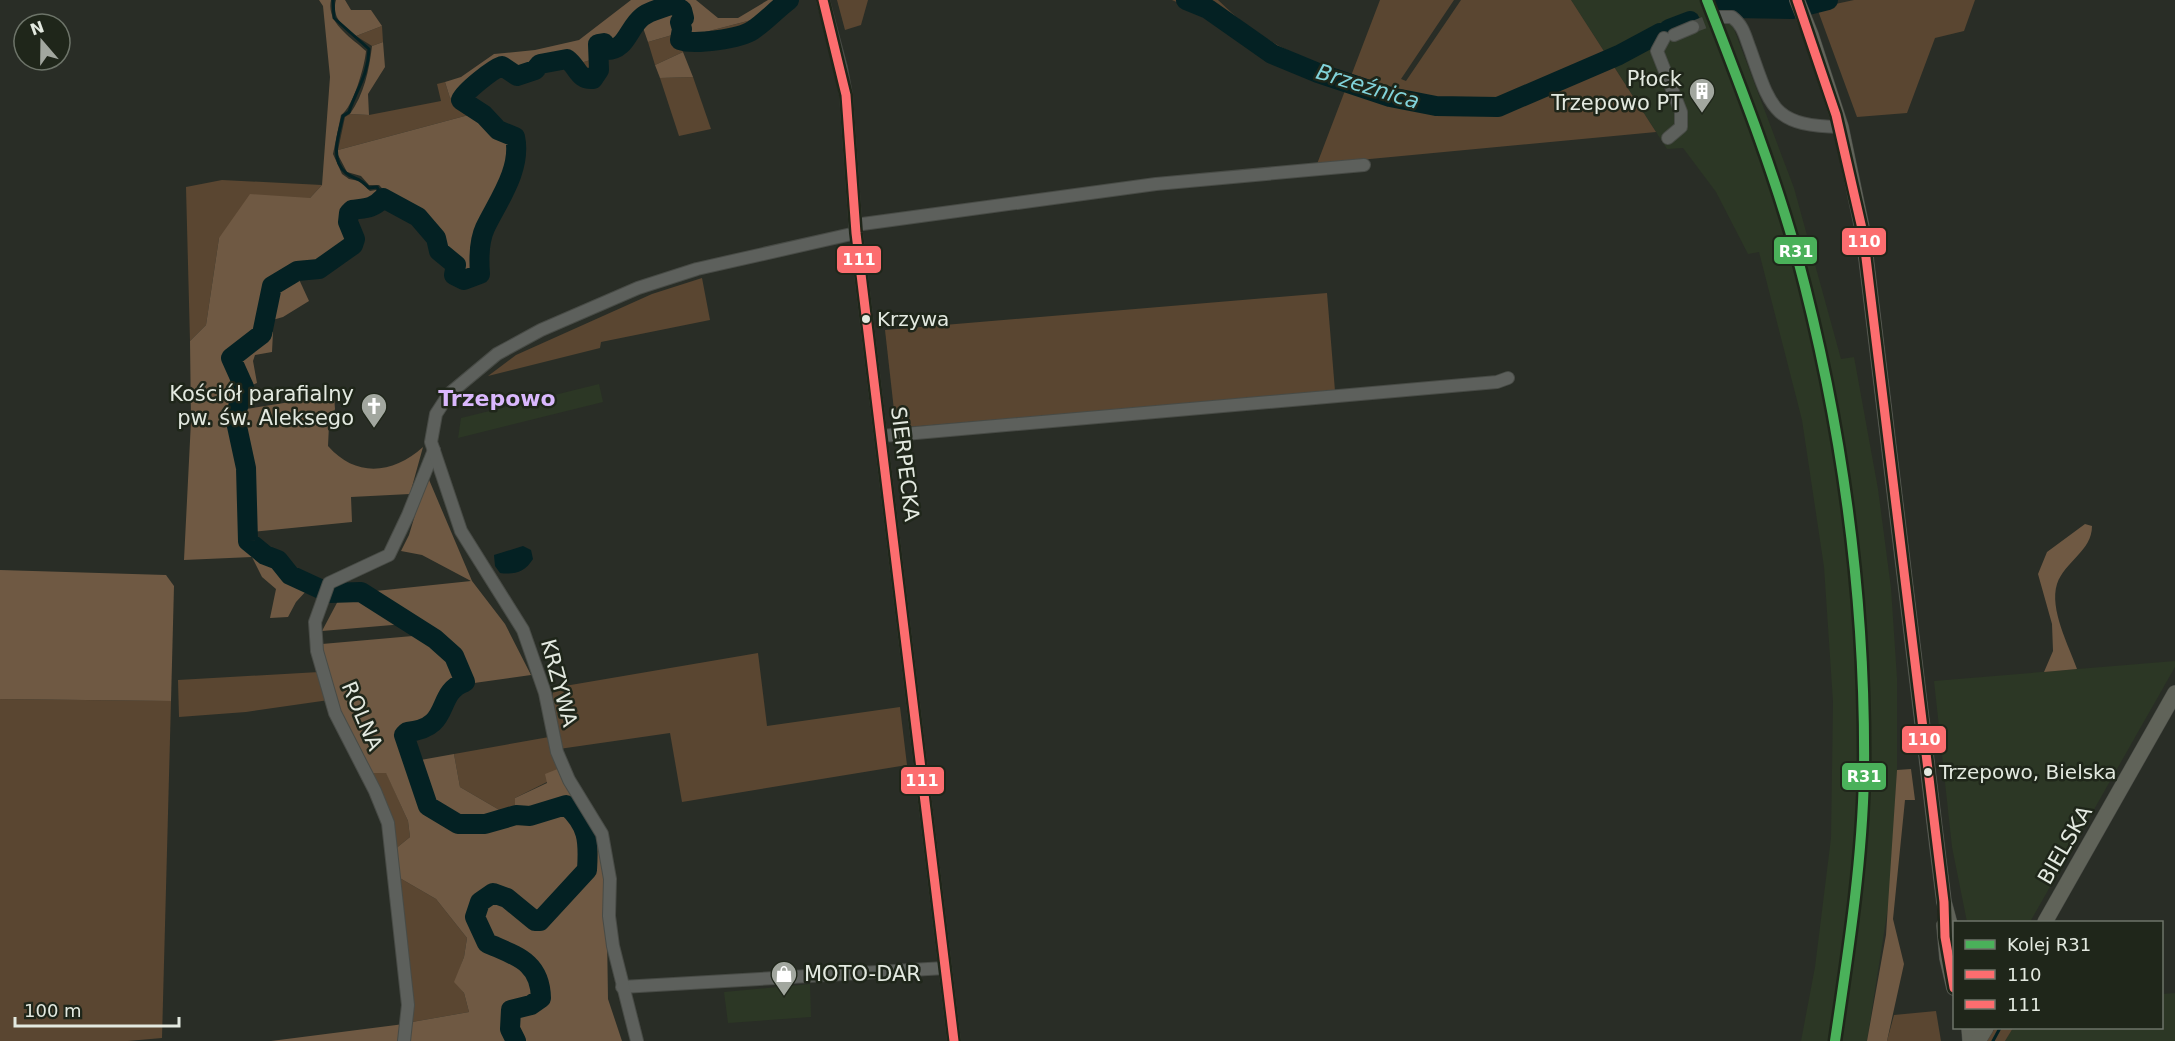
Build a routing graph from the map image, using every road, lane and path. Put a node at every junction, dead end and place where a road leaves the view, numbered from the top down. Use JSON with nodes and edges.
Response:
{"nodes":[{"id":1,"x":823,"y":0,"type":"edge"},
{"id":2,"x":1797,"y":0,"type":"edge"},
{"id":3,"x":1719,"y":17,"type":"dead end"},
{"id":4,"x":1693,"y":27,"type":"tunnel mouth"},
{"id":5,"x":1841,"y":126,"type":"junction"},
{"id":6,"x":1668,"y":138,"type":"dead end"},
{"id":7,"x":1364,"y":165,"type":"dead end"},
{"id":8,"x":855,"y":229,"type":"junction"},
{"id":9,"x":1508,"y":378,"type":"dead end"},
{"id":10,"x":882,"y":436,"type":"junction"},
{"id":11,"x":434,"y":450,"type":"junction"},
{"id":12,"x":2175,"y":693,"type":"edge"},
{"id":13,"x":1944,"y":902,"type":"junction"},
{"id":14,"x":2046,"y":921,"type":"edge"},
{"id":15,"x":1953,"y":935,"type":"edge"},
{"id":16,"x":945,"y":968,"type":"junction"},
{"id":17,"x":1953,"y":982,"type":"edge"},
{"id":18,"x":622,"y":987,"type":"junction"},
{"id":19,"x":404,"y":1041,"type":"edge"},
{"id":20,"x":637,"y":1041,"type":"edge"},
{"id":21,"x":954,"y":1041,"type":"edge"}],
"edges":[{"from":1,"to":8,"type":"street","name":"SIERPECKA"},
{"from":2,"to":5,"type":"main road"},
{"from":3,"to":5,"type":"street"},
{"from":4,"to":6,"type":"street"},
{"from":5,"to":13,"type":"main road"},
{"from":7,"to":8,"type":"street","name":"KRZYWA"},
{"from":8,"to":10,"type":"street","name":"SIERPECKA"},
{"from":8,"to":11,"type":"street","name":"KRZYWA"},
{"from":9,"to":10,"type":"street"},
{"from":10,"to":16,"type":"street","name":"SIERPECKA"},
{"from":11,"to":18,"type":"street","name":"KRZYWA"},
{"from":11,"to":19,"type":"street","name":"ROLNA"},
{"from":12,"to":14,"type":"main road","name":"BIELSKA"},
{"from":13,"to":15,"type":"main road"},
{"from":13,"to":17,"type":"main road"},
{"from":16,"to":18,"type":"street"},
{"from":16,"to":21,"type":"street","name":"SIERPECKA"},
{"from":18,"to":20,"type":"street","name":"KRZYWA"}]}
